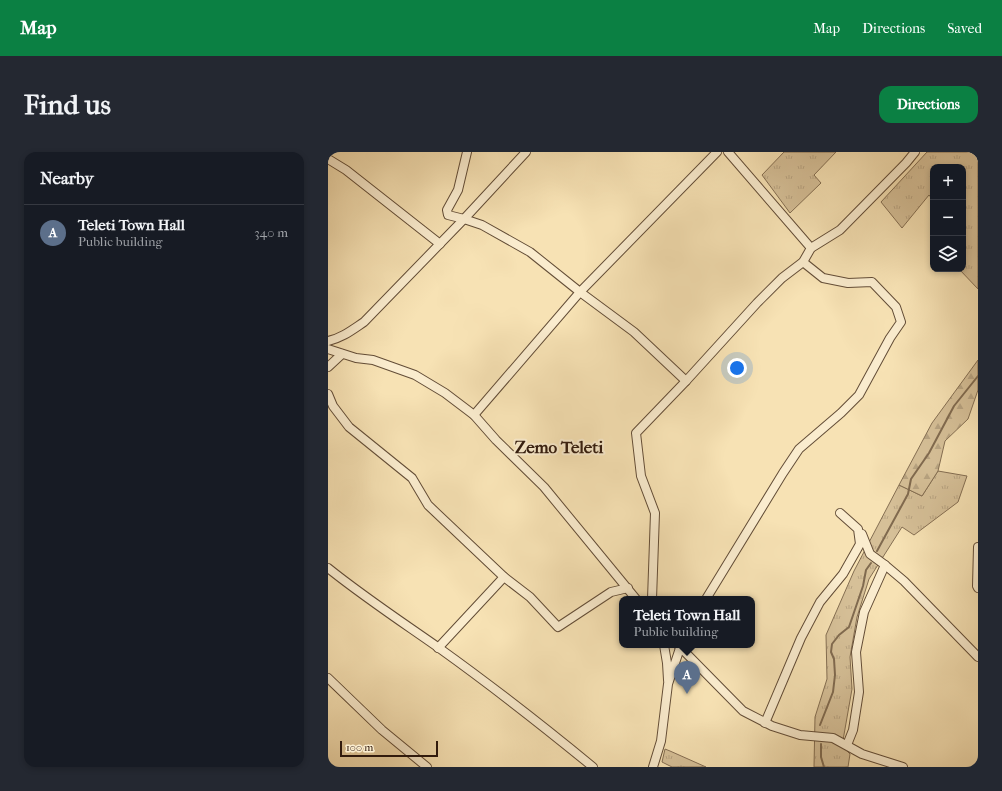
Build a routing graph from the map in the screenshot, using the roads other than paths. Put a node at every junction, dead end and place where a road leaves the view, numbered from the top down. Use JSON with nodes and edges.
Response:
{"nodes":[{"id":1,"x":467,"y":152,"type":"edge"},
{"id":2,"x":526,"y":152,"type":"edge"},
{"id":3,"x":717,"y":152,"type":"edge"},
{"id":4,"x":728,"y":152,"type":"edge"},
{"id":5,"x":915,"y":152,"type":"edge"},
{"id":6,"x":328,"y":158,"type":"edge"},
{"id":7,"x":464,"y":219,"type":"junction"},
{"id":8,"x":440,"y":244,"type":"junction"},
{"id":9,"x":812,"y":248,"type":"junction"},
{"id":10,"x":803,"y":262,"type":"junction"},
{"id":11,"x":580,"y":292,"type":"junction"},
{"id":12,"x":328,"y":341,"type":"edge"},
{"id":13,"x":328,"y":348,"type":"edge"},
{"id":14,"x":342,"y":354,"type":"junction"},
{"id":15,"x":328,"y":367,"type":"edge"},
{"id":16,"x":686,"y":381,"type":"junction"},
{"id":17,"x":328,"y":394,"type":"edge"},
{"id":18,"x":474,"y":415,"type":"junction"},
{"id":19,"x":840,"y":513,"type":"dead end"},
{"id":20,"x":858,"y":529,"type":"junction"},
{"id":21,"x":978,"y":547,"type":"edge"},
{"id":22,"x":885,"y":564,"type":"junction"},
{"id":23,"x":328,"y":568,"type":"edge"},
{"id":24,"x":504,"y":577,"type":"junction"},
{"id":25,"x":628,"y":588,"type":"junction"},
{"id":26,"x":978,"y":588,"type":"edge"},
{"id":27,"x":634,"y":596,"type":"edge"},
{"id":28,"x":652,"y":596,"type":"edge"},
{"id":29,"x":708,"y":596,"type":"edge"},
{"id":30,"x":438,"y":648,"type":"junction"},
{"id":31,"x":664,"y":648,"type":"edge"},
{"id":32,"x":678,"y":648,"type":"edge"},
{"id":33,"x":681,"y":648,"type":"edge"},
{"id":34,"x":978,"y":657,"type":"edge"},
{"id":35,"x":328,"y":678,"type":"edge"},
{"id":36,"x":668,"y":684,"type":"junction"},
{"id":37,"x":765,"y":723,"type":"junction"},
{"id":38,"x":847,"y":744,"type":"junction"},
{"id":39,"x":428,"y":767,"type":"edge"},
{"id":40,"x":593,"y":767,"type":"edge"},
{"id":41,"x":652,"y":767,"type":"edge"},
{"id":42,"x":903,"y":767,"type":"edge"}],
"edges":[{"from":1,"to":7,"type":"street"},
{"from":2,"to":7,"type":"street"},
{"from":3,"to":11,"type":"street"},
{"from":4,"to":9,"type":"street"},
{"from":5,"to":9,"type":"street"},
{"from":6,"to":8,"type":"street"},
{"from":7,"to":8,"type":"street"},
{"from":7,"to":11,"type":"street"},
{"from":8,"to":12,"type":"street"},
{"from":9,"to":10,"type":"street"},
{"from":10,"to":16,"type":"street"},
{"from":10,"to":29,"type":"street"},
{"from":11,"to":16,"type":"street"},
{"from":11,"to":18,"type":"street"},
{"from":13,"to":14,"type":"street"},
{"from":14,"to":15,"type":"street"},
{"from":14,"to":18,"type":"street"},
{"from":16,"to":28,"type":"street"},
{"from":17,"to":24,"type":"street"},
{"from":18,"to":25,"type":"street"},
{"from":19,"to":20,"type":"street"},
{"from":20,"to":22,"type":"street"},
{"from":20,"to":37,"type":"street"},
{"from":21,"to":26,"type":"street"},
{"from":22,"to":34,"type":"street"},
{"from":22,"to":38,"type":"street"},
{"from":23,"to":30,"type":"street"},
{"from":24,"to":25,"type":"street"},
{"from":24,"to":30,"type":"street"},
{"from":25,"to":27,"type":"street"},
{"from":30,"to":40,"type":"street"},
{"from":31,"to":36,"type":"street"},
{"from":32,"to":36,"type":"street"},
{"from":33,"to":37,"type":"street"},
{"from":35,"to":39,"type":"street"},
{"from":36,"to":41,"type":"street"},
{"from":37,"to":38,"type":"street"},
{"from":38,"to":42,"type":"street"}]}
